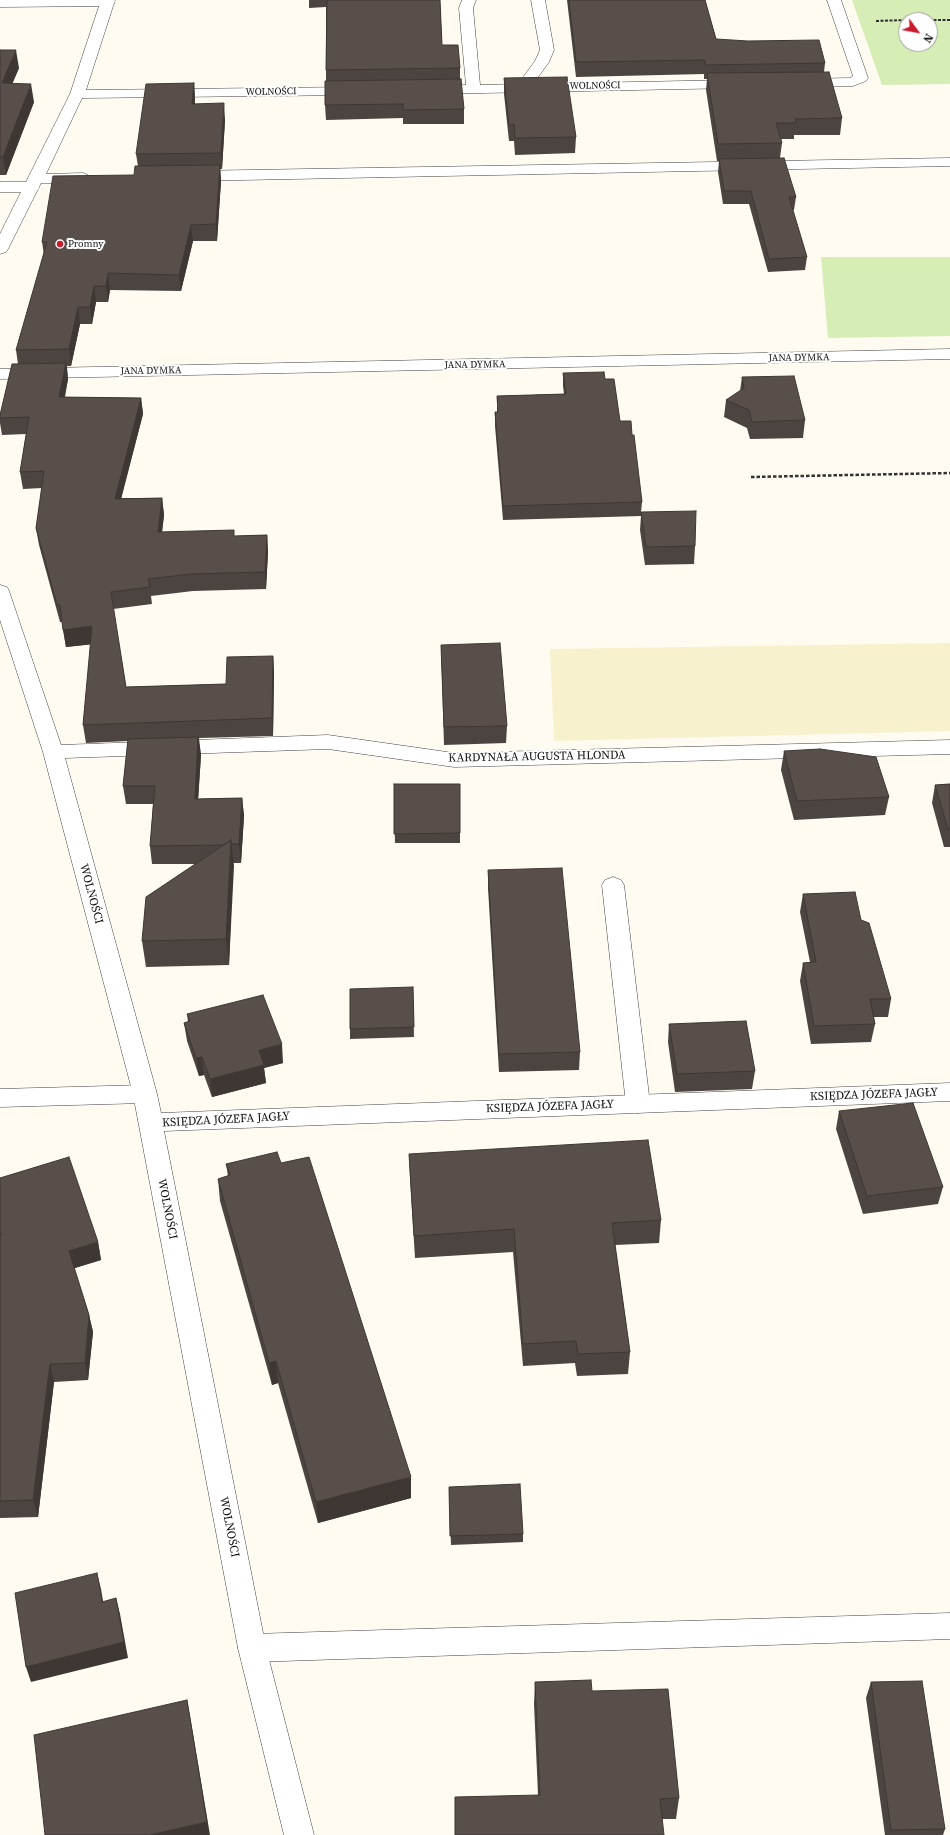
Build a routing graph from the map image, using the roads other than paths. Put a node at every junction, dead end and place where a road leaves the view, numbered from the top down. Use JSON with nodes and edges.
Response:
{"nodes":[{"id":1,"x":469,"y":0,"type":"edge"},
{"id":2,"x":538,"y":0,"type":"edge"},
{"id":3,"x":834,"y":0,"type":"edge"},
{"id":4,"x":108,"y":1,"type":"edge"},
{"id":5,"x":0,"y":3,"type":"edge"},
{"id":6,"x":790,"y":83,"type":"edge"},
{"id":7,"x":750,"y":84,"type":"edge"},
{"id":8,"x":522,"y":88,"type":"junction"},
{"id":9,"x":473,"y":89,"type":"junction"},
{"id":10,"x":370,"y":90,"type":"edge"},
{"id":11,"x":418,"y":90,"type":"edge"},
{"id":12,"x":77,"y":94,"type":"junction"},
{"id":13,"x":950,"y":162,"type":"edge"},
{"id":14,"x":177,"y":177,"type":"edge"},
{"id":15,"x":97,"y":178,"type":"edge"},
{"id":16,"x":34,"y":183,"type":"junction"},
{"id":17,"x":0,"y":186,"type":"edge"},
{"id":18,"x":0,"y":249,"type":"edge"},
{"id":19,"x":950,"y":354,"type":"edge"},
{"id":20,"x":0,"y":374,"type":"edge"},
{"id":21,"x":0,"y":591,"type":"edge"},
{"id":22,"x":950,"y":747,"type":"edge"},
{"id":23,"x":53,"y":752,"type":"junction"},
{"id":24,"x":613,"y":885,"type":"dead end"},
{"id":25,"x":950,"y":1092,"type":"edge"},
{"id":26,"x":145,"y":1094,"type":"junction"},
{"id":27,"x":0,"y":1098,"type":"edge"},
{"id":28,"x":638,"y":1104,"type":"junction"},
{"id":29,"x":150,"y":1124,"type":"junction"},
{"id":30,"x":950,"y":1626,"type":"edge"},
{"id":31,"x":252,"y":1648,"type":"junction"},
{"id":32,"x":299,"y":1835,"type":"edge"}],
"edges":[{"from":1,"to":9,"type":"street"},
{"from":2,"to":8,"type":"street"},
{"from":3,"to":6,"type":"street"},
{"from":4,"to":5,"type":"street"},
{"from":4,"to":12,"type":"street"},
{"from":7,"to":8,"type":"street","name":"WOLNOŚCI"},
{"from":8,"to":9,"type":"street","name":"WOLNOŚCI"},
{"from":9,"to":11,"type":"street","name":"WOLNOŚCI"},
{"from":10,"to":12,"type":"street","name":"WOLNOŚCI"},
{"from":12,"to":16,"type":"street"},
{"from":13,"to":14,"type":"street"},
{"from":15,"to":16,"type":"street"},
{"from":16,"to":17,"type":"street"},
{"from":16,"to":18,"type":"street"},
{"from":19,"to":20,"type":"street","name":"JANA DYMKA"},
{"from":21,"to":23,"type":"street","name":"WOLNOŚCI"},
{"from":22,"to":23,"type":"street","name":"KARDYNAŁA AUGUSTA HLONDA"},
{"from":23,"to":26,"type":"street","name":"WOLNOŚCI"},
{"from":24,"to":28,"type":"street"},
{"from":25,"to":28,"type":"street","name":"KSIĘDZA JÓZEFA JAGŁY"},
{"from":26,"to":27,"type":"street"},
{"from":26,"to":29,"type":"street","name":"WOLNOŚCI"},
{"from":28,"to":29,"type":"street","name":"KSIĘDZA JÓZEFA JAGŁY"},
{"from":29,"to":31,"type":"street","name":"WOLNOŚCI"},
{"from":30,"to":31,"type":"street"},
{"from":31,"to":32,"type":"street","name":"WOLNOŚCI"}]}
